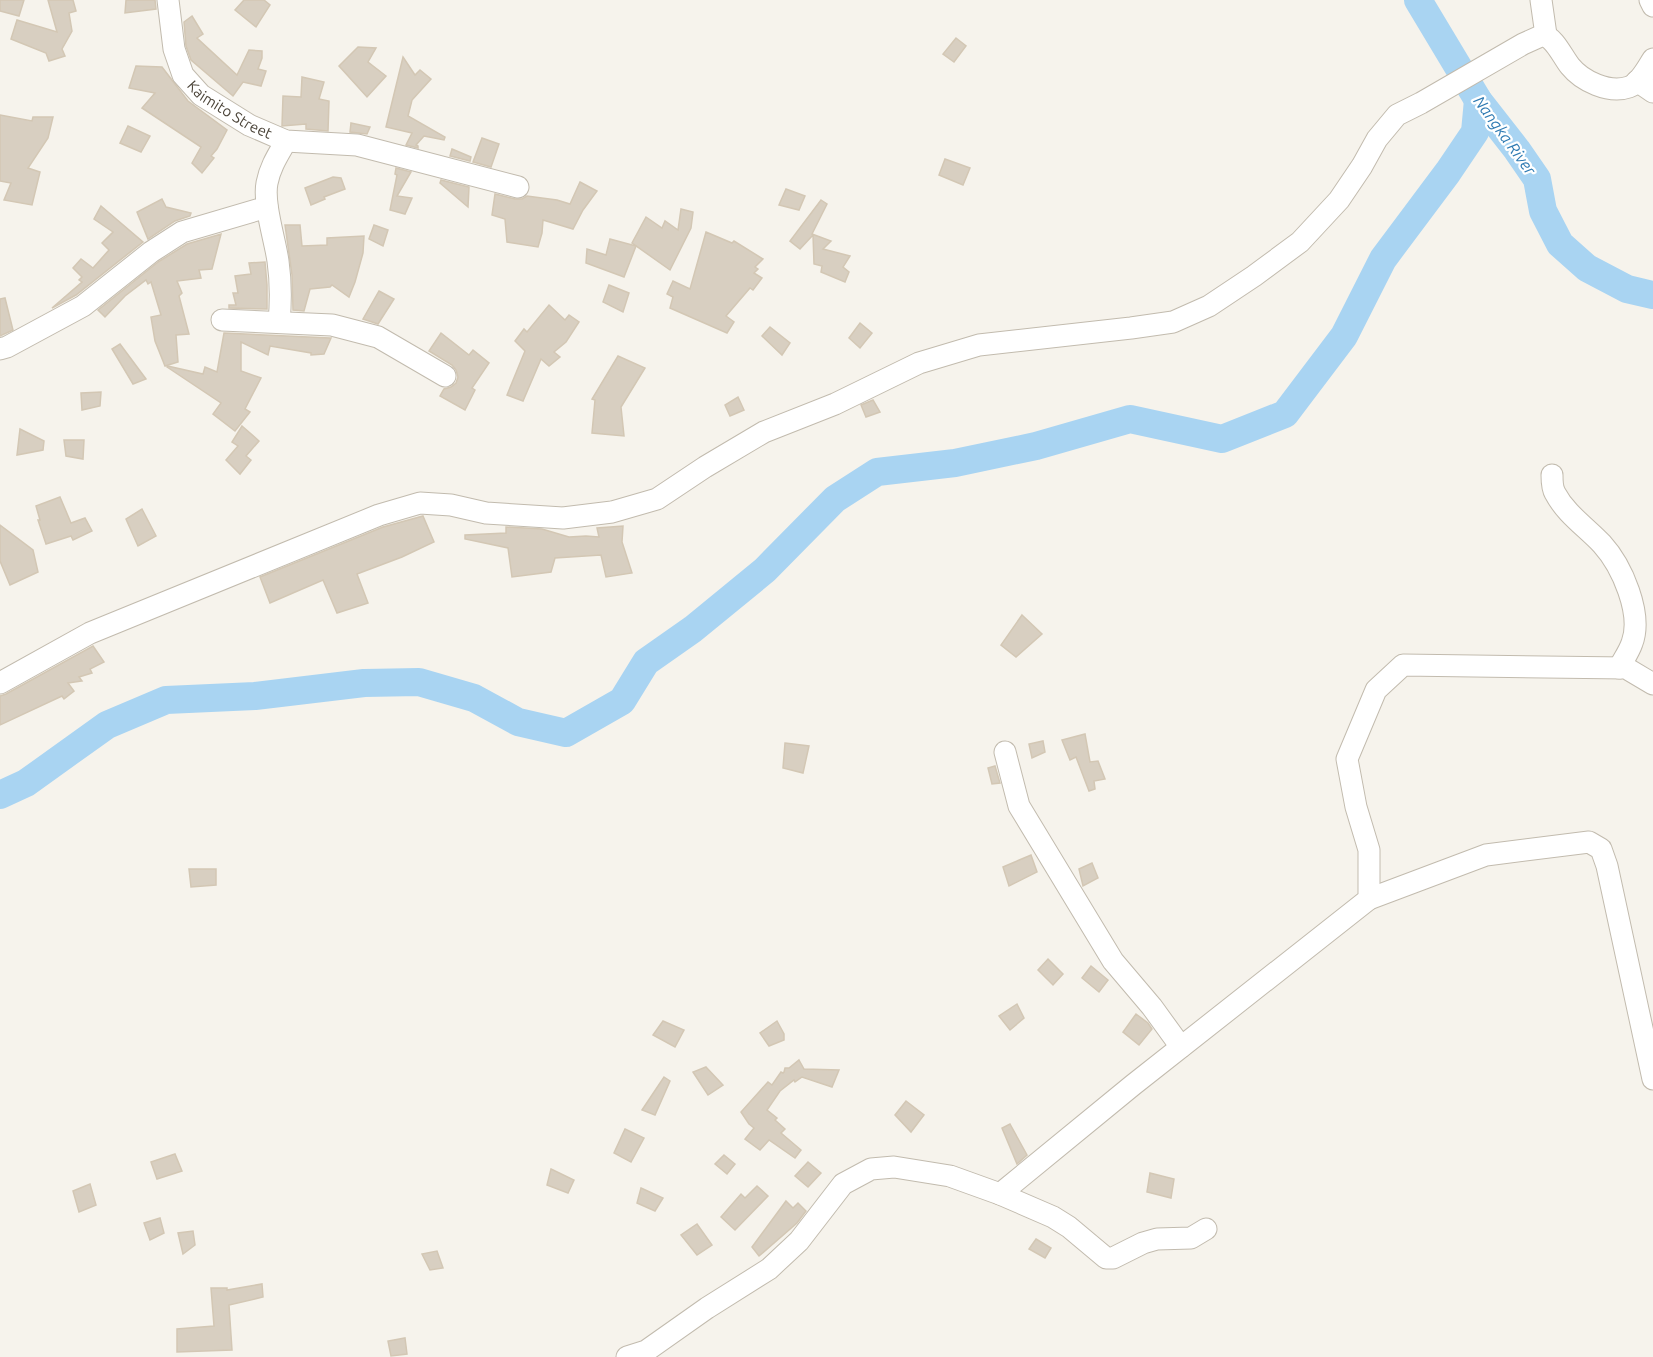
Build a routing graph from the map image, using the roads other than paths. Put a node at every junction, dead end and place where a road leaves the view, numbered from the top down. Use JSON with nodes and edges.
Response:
{"nodes":[{"id":1,"x":168,"y":0,"type":"edge"},
{"id":2,"x":1541,"y":0,"type":"edge"},
{"id":3,"x":1650,"y":0,"type":"edge"},
{"id":4,"x":1653,"y":6,"type":"edge"},
{"id":5,"x":1546,"y":36,"type":"junction"},
{"id":6,"x":1653,"y":59,"type":"edge"},
{"id":7,"x":1645,"y":86,"type":"edge"},
{"id":8,"x":286,"y":141,"type":"junction"},
{"id":9,"x":518,"y":187,"type":"dead end"},
{"id":10,"x":267,"y":207,"type":"junction"},
{"id":11,"x":222,"y":321,"type":"dead end"},
{"id":12,"x":279,"y":322,"type":"junction"},
{"id":13,"x":0,"y":349,"type":"edge"},
{"id":14,"x":445,"y":376,"type":"dead end"},
{"id":15,"x":1551,"y":475,"type":"dead end"},
{"id":16,"x":1619,"y":668,"type":"junction"},
{"id":17,"x":0,"y":683,"type":"edge"},
{"id":18,"x":1653,"y":684,"type":"edge"},
{"id":19,"x":1005,"y":753,"type":"dead end"},
{"id":20,"x":1369,"y":899,"type":"junction"},
{"id":21,"x":1181,"y":1047,"type":"junction"},
{"id":22,"x":1653,"y":1079,"type":"edge"},
{"id":23,"x":1000,"y":1194,"type":"junction"},
{"id":24,"x":1206,"y":1229,"type":"dead end"},
{"id":25,"x":627,"y":1357,"type":"edge"}],
"edges":[{"from":1,"to":8,"type":"street","name":"Kaimito Street"},
{"from":2,"to":5,"type":"street"},
{"from":3,"to":4,"type":"street"},
{"from":5,"to":7,"type":"street"},
{"from":5,"to":17,"type":"street"},
{"from":6,"to":7,"type":"street"},
{"from":8,"to":9,"type":"street"},
{"from":8,"to":10,"type":"street"},
{"from":10,"to":12,"type":"street"},
{"from":10,"to":13,"type":"street"},
{"from":11,"to":12,"type":"street"},
{"from":12,"to":14,"type":"street"},
{"from":15,"to":16,"type":"street"},
{"from":16,"to":18,"type":"street"},
{"from":16,"to":20,"type":"street"},
{"from":19,"to":21,"type":"street"},
{"from":20,"to":21,"type":"street"},
{"from":20,"to":22,"type":"street"},
{"from":21,"to":23,"type":"street"},
{"from":23,"to":24,"type":"street"},
{"from":23,"to":25,"type":"street"}]}
